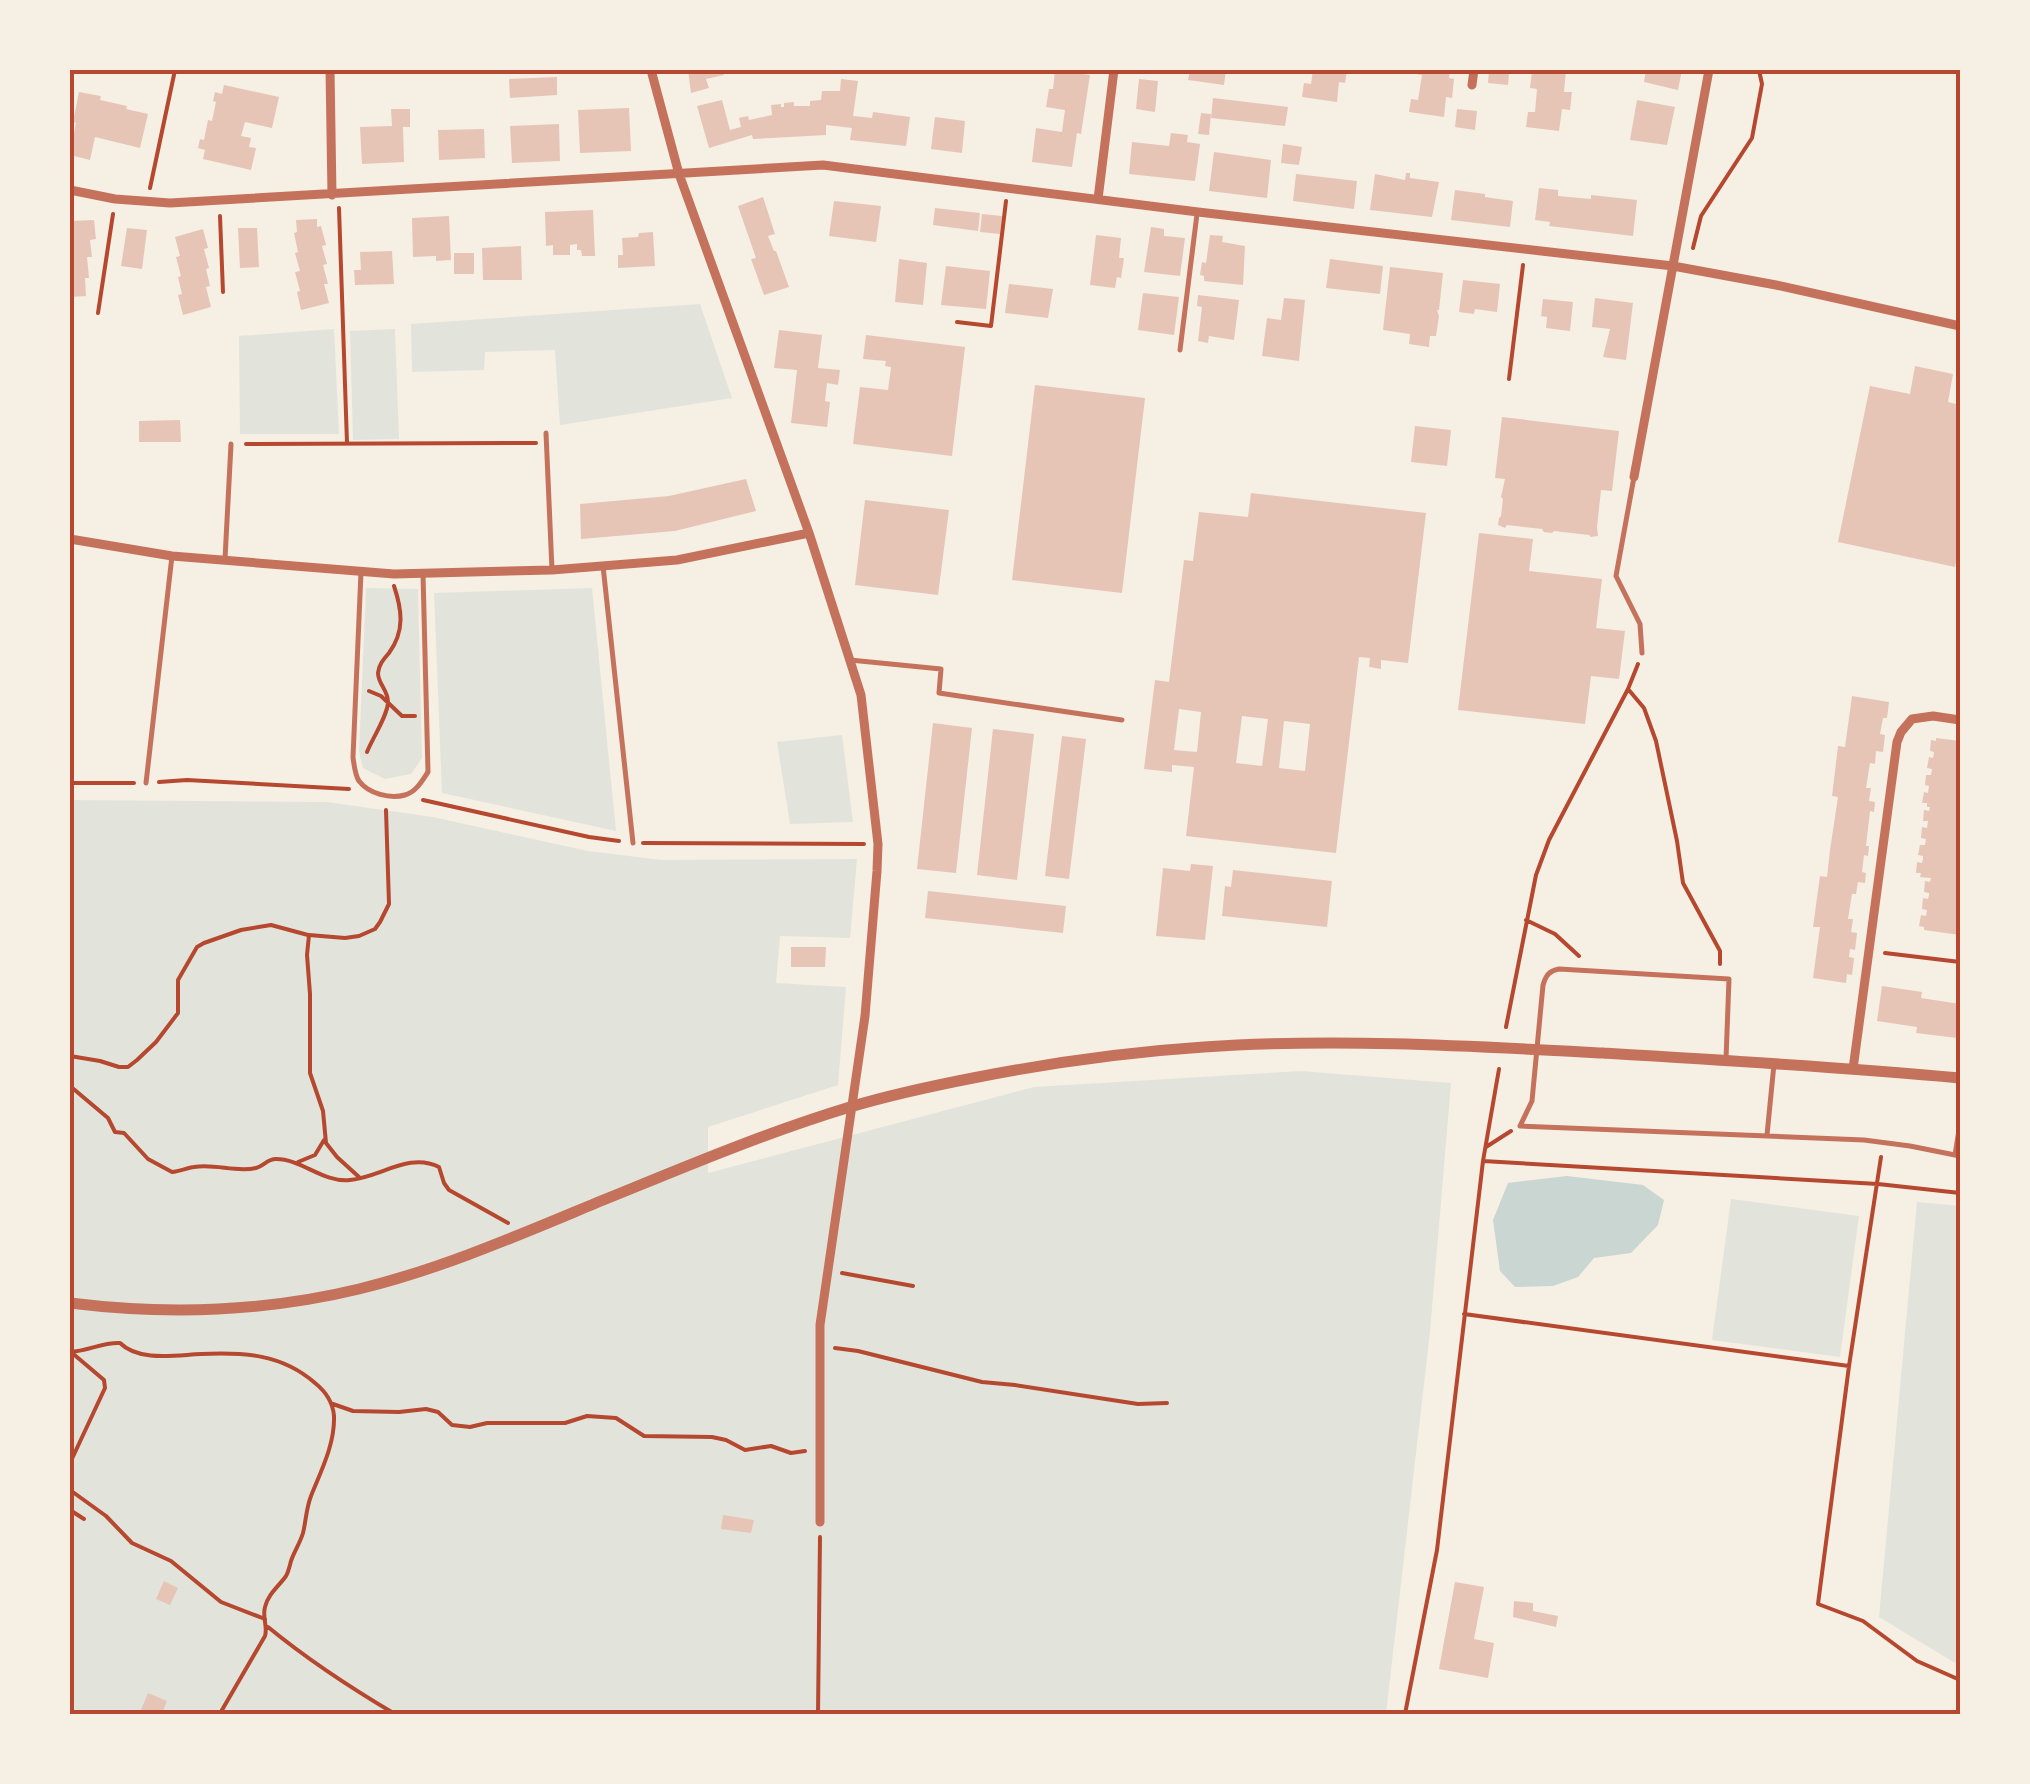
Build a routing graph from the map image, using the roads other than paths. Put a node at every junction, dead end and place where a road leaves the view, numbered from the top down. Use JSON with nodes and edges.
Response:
{"nodes":[{"id":1,"x":330,"y":70,"type":"edge"},
{"id":2,"x":651,"y":70,"type":"edge"},
{"id":3,"x":1114,"y":70,"type":"edge"},
{"id":4,"x":1474,"y":70,"type":"edge"},
{"id":5,"x":1709,"y":70,"type":"edge"},
{"id":6,"x":1472,"y":85,"type":"dead end"},
{"id":7,"x":679,"y":174,"type":"junction"},
{"id":8,"x":70,"y":190,"type":"edge"},
{"id":9,"x":332,"y":195,"type":"junction"},
{"id":10,"x":1098,"y":199,"type":"junction"},
{"id":11,"x":1198,"y":212,"type":"junction"},
{"id":12,"x":1673,"y":266,"type":"junction"},
{"id":13,"x":1960,"y":326,"type":"edge"},
{"id":14,"x":1180,"y":350,"type":"dead end"},
{"id":15,"x":546,"y":433,"type":"dead end"},
{"id":16,"x":231,"y":444,"type":"road end"},
{"id":17,"x":1634,"y":476,"type":"joint"},
{"id":18,"x":809,"y":532,"type":"junction"},
{"id":19,"x":70,"y":539,"type":"edge"},
{"id":20,"x":172,"y":556,"type":"junction"},
{"id":21,"x":224,"y":559,"type":"junction"},
{"id":22,"x":603,"y":566,"type":"junction"},
{"id":23,"x":552,"y":570,"type":"junction"},
{"id":24,"x":360,"y":572,"type":"junction"},
{"id":25,"x":423,"y":573,"type":"junction"},
{"id":26,"x":1642,"y":653,"type":"road end"},
{"id":27,"x":850,"y":660,"type":"junction"},
{"id":28,"x":1122,"y":720,"type":"dead end"},
{"id":29,"x":1960,"y":720,"type":"edge"},
{"id":30,"x":146,"y":783,"type":"road end"},
{"id":31,"x":632,"y":843,"type":"road end"},
{"id":32,"x":1537,"y":1050,"type":"junction"},
{"id":33,"x":1726,"y":1060,"type":"junction"},
{"id":34,"x":1774,"y":1064,"type":"junction"},
{"id":35,"x":1853,"y":1069,"type":"junction"},
{"id":36,"x":1960,"y":1078,"type":"edge"},
{"id":37,"x":851,"y":1106,"type":"junction"},
{"id":38,"x":1960,"y":1124,"type":"edge"},
{"id":39,"x":1767,"y":1135,"type":"junction"},
{"id":40,"x":1957,"y":1155,"type":"edge"},
{"id":41,"x":70,"y":1304,"type":"edge"},
{"id":42,"x":820,"y":1522,"type":"road end"}],
"edges":[{"from":1,"to":9,"type":"street"},
{"from":2,"to":7,"type":"street"},
{"from":3,"to":10,"type":"street"},
{"from":4,"to":6,"type":"street"},
{"from":5,"to":12,"type":"street"},
{"from":7,"to":9,"type":"street"},
{"from":7,"to":10,"type":"street"},
{"from":7,"to":18,"type":"street"},
{"from":8,"to":9,"type":"street"},
{"from":10,"to":11,"type":"street"},
{"from":11,"to":12,"type":"street"},
{"from":11,"to":14,"type":"lane"},
{"from":12,"to":13,"type":"street"},
{"from":12,"to":17,"type":"street"},
{"from":15,"to":23,"type":"lane"},
{"from":16,"to":21,"type":"lane"},
{"from":17,"to":26,"type":"lane"},
{"from":18,"to":22,"type":"street"},
{"from":18,"to":27,"type":"street"},
{"from":19,"to":20,"type":"street"},
{"from":20,"to":21,"type":"street"},
{"from":20,"to":30,"type":"lane"},
{"from":21,"to":24,"type":"street"},
{"from":22,"to":23,"type":"street"},
{"from":22,"to":31,"type":"lane"},
{"from":23,"to":25,"type":"street"},
{"from":24,"to":25,"type":"street"},
{"from":24,"to":25,"type":"lane"},
{"from":27,"to":28,"type":"lane"},
{"from":27,"to":37,"type":"street"},
{"from":29,"to":35,"type":"street"},
{"from":32,"to":33,"type":"street"},
{"from":32,"to":33,"type":"lane"},
{"from":32,"to":37,"type":"street"},
{"from":32,"to":39,"type":"lane"},
{"from":33,"to":34,"type":"street"},
{"from":34,"to":35,"type":"street"},
{"from":34,"to":39,"type":"lane"},
{"from":35,"to":36,"type":"street"},
{"from":37,"to":41,"type":"street"},
{"from":37,"to":42,"type":"street"},
{"from":38,"to":40,"type":"lane"},
{"from":39,"to":40,"type":"lane"}]}
